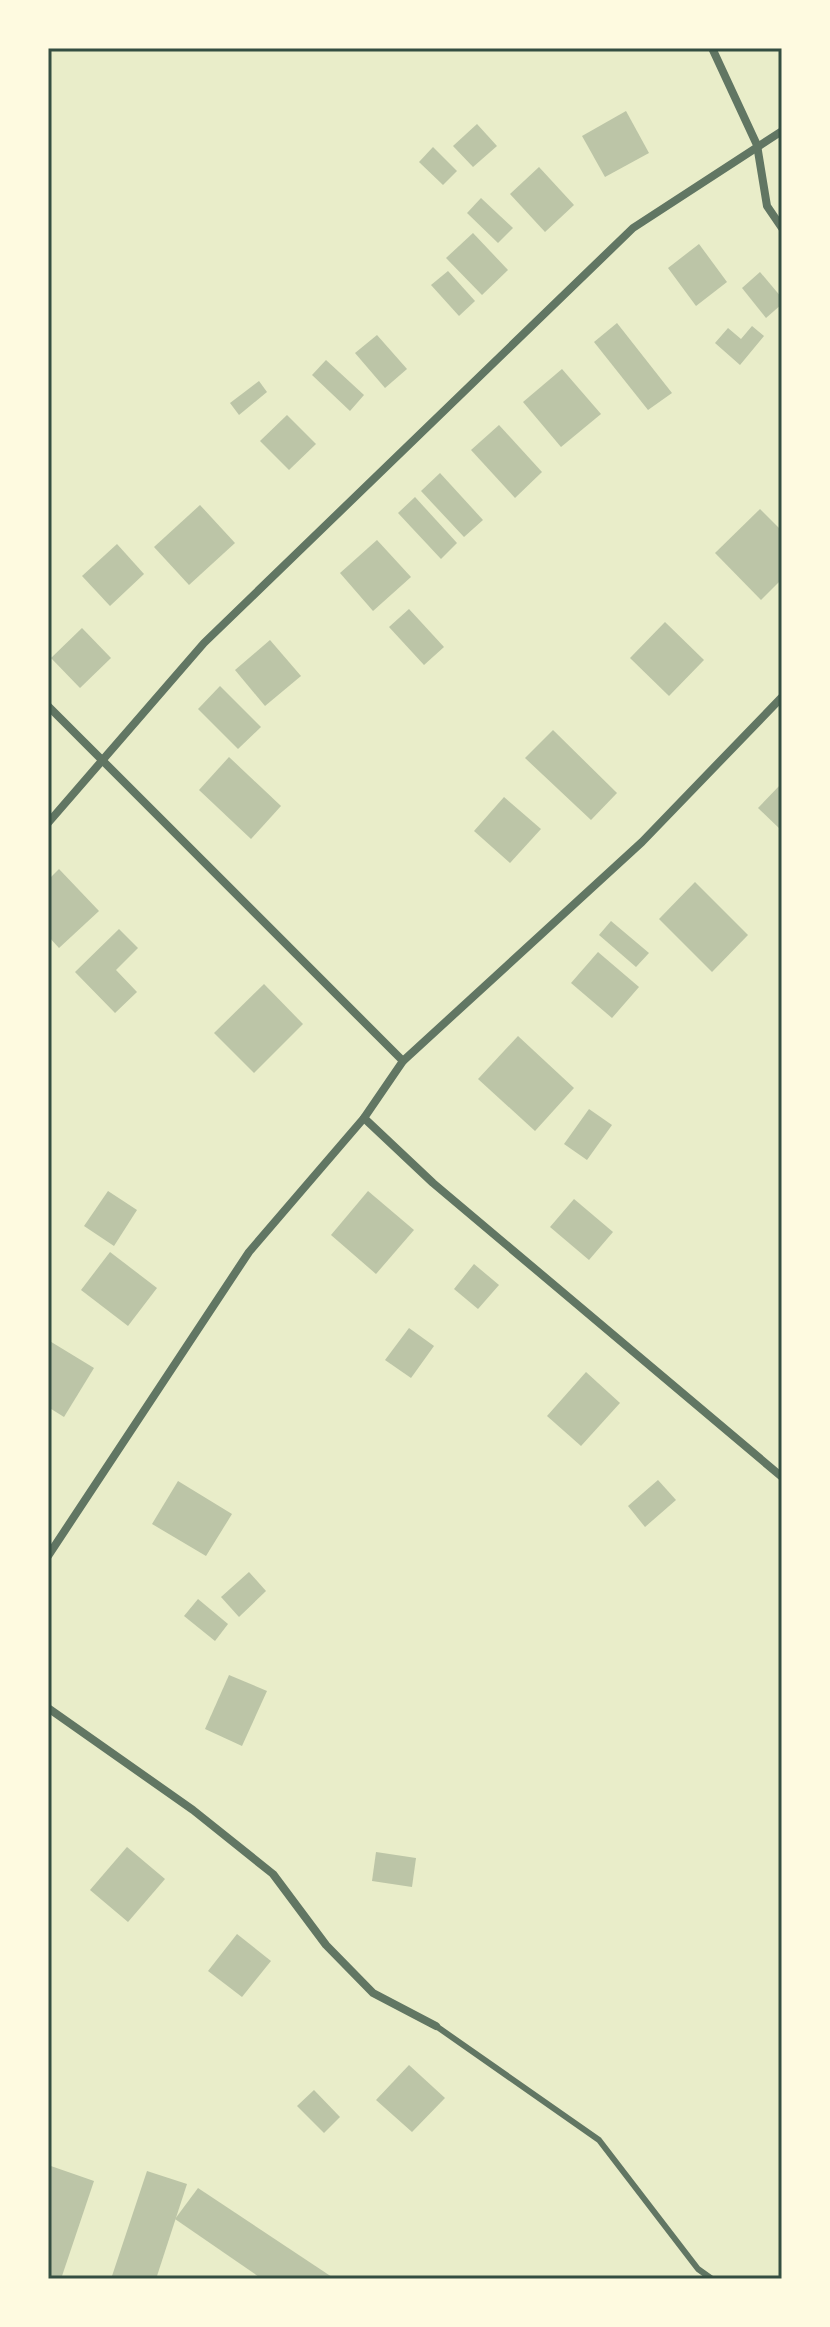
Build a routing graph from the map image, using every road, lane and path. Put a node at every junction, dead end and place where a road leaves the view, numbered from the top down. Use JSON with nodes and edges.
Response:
{"nodes":[{"id":1,"x":712,"y":48,"type":"edge"},
{"id":2,"x":782,"y":131,"type":"edge"},
{"id":3,"x":757,"y":145,"type":"junction"},
{"id":4,"x":782,"y":228,"type":"edge"},
{"id":5,"x":782,"y":697,"type":"edge"},
{"id":6,"x":48,"y":706,"type":"edge"},
{"id":7,"x":103,"y":758,"type":"junction"},
{"id":8,"x":48,"y":823,"type":"edge"},
{"id":9,"x":403,"y":1061,"type":"junction"},
{"id":10,"x":364,"y":1118,"type":"junction"},
{"id":11,"x":782,"y":1477,"type":"edge"},
{"id":12,"x":48,"y":1556,"type":"edge"},
{"id":13,"x":48,"y":1708,"type":"edge"},
{"id":14,"x":436,"y":2026,"type":"joint"},
{"id":15,"x":712,"y":2279,"type":"edge"}],
"edges":[{"from":1,"to":3,"type":"street"},
{"from":2,"to":3,"type":"street"},
{"from":3,"to":4,"type":"street"},
{"from":3,"to":7,"type":"street"},
{"from":5,"to":9,"type":"street"},
{"from":6,"to":7,"type":"street"},
{"from":7,"to":8,"type":"street"},
{"from":7,"to":9,"type":"street"},
{"from":9,"to":10,"type":"street"},
{"from":10,"to":11,"type":"street"},
{"from":10,"to":12,"type":"street"},
{"from":13,"to":14,"type":"street"},
{"from":14,"to":15,"type":"lane"}]}
